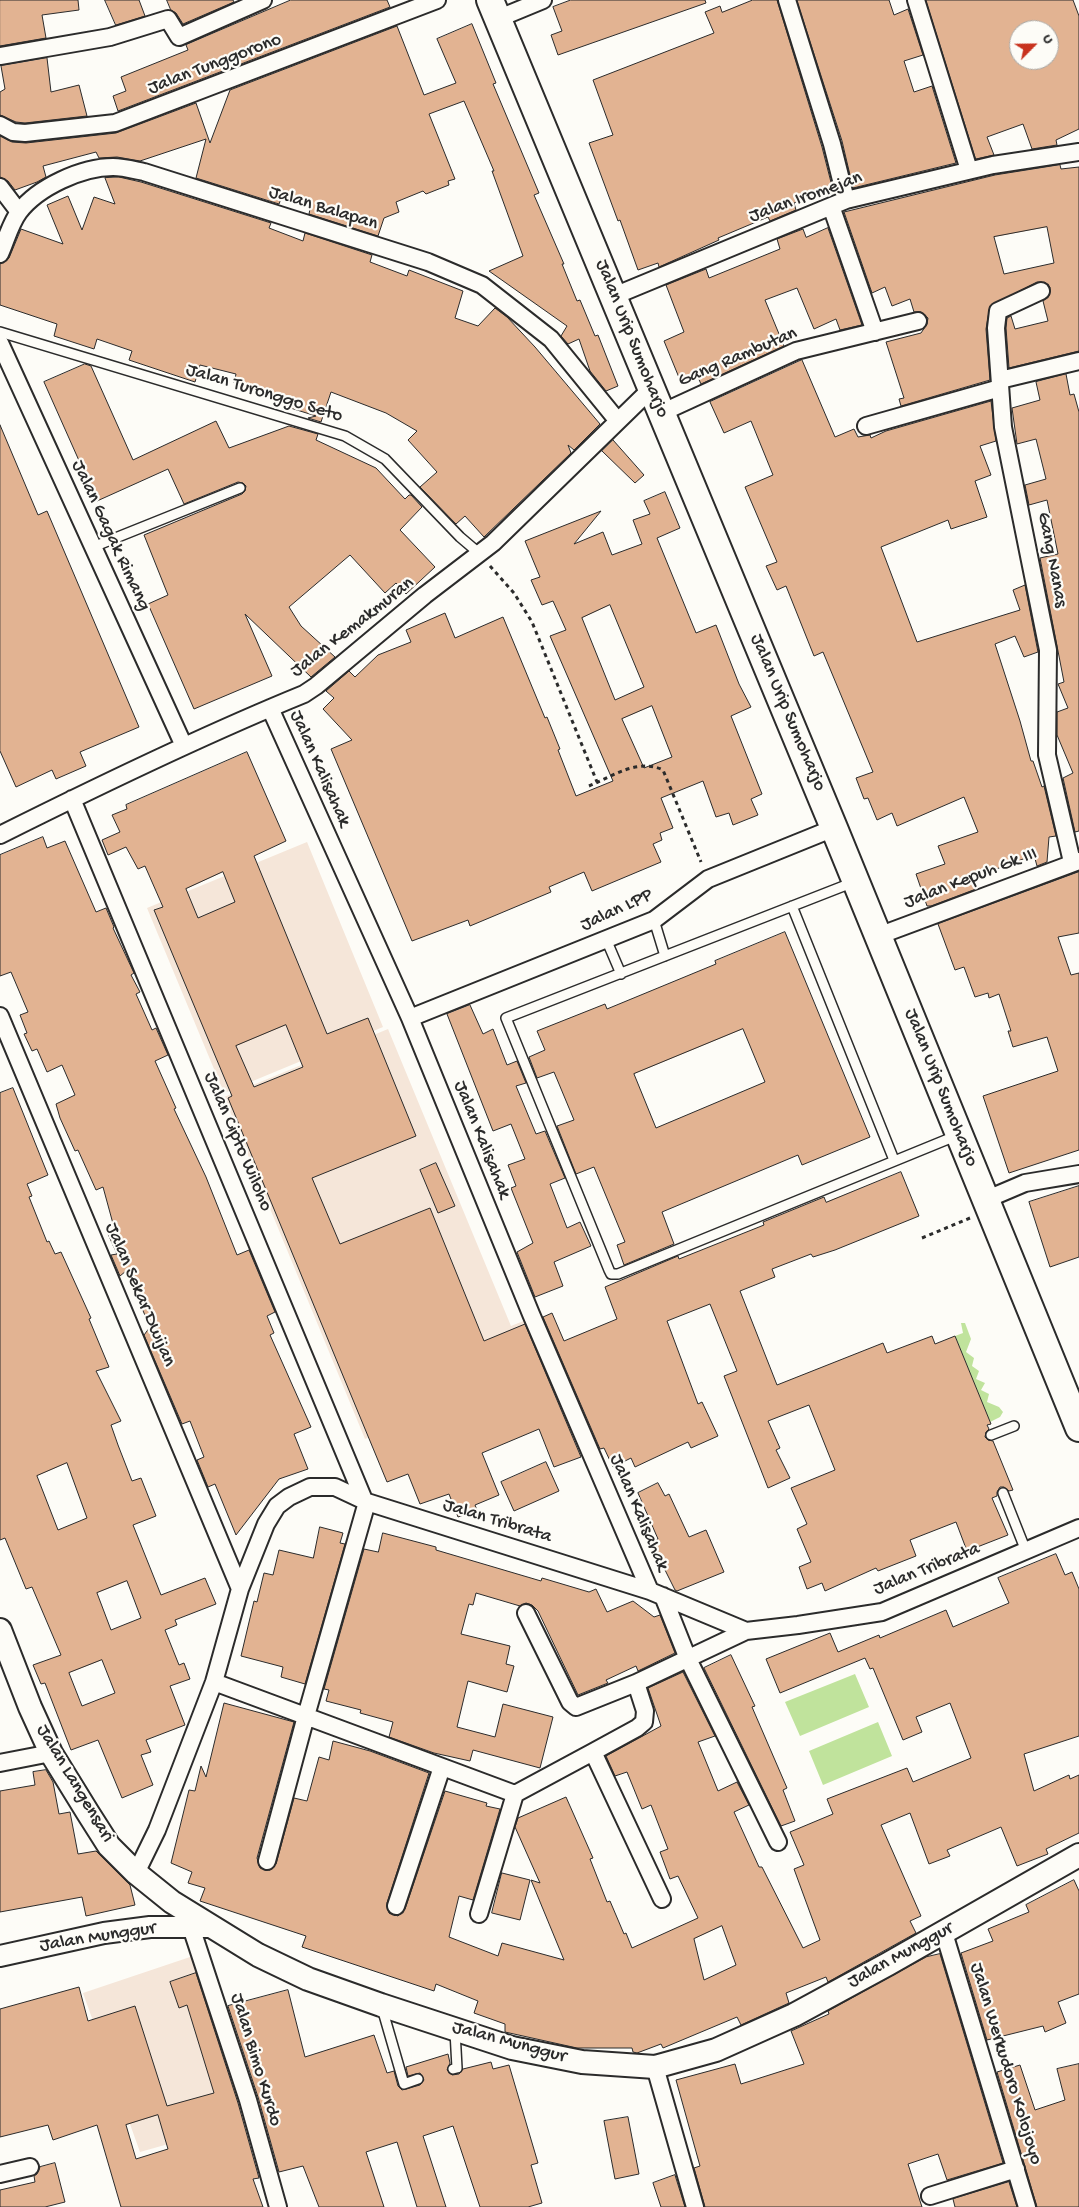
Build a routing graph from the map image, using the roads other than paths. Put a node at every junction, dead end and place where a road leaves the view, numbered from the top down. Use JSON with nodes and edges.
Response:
{"nodes":[{"id":1,"x":264,"y":0,"type":"edge"},
{"id":2,"x":438,"y":0,"type":"edge"},
{"id":3,"x":543,"y":0,"type":"edge"},
{"id":4,"x":787,"y":0,"type":"edge"},
{"id":5,"x":916,"y":0,"type":"edge"},
{"id":6,"x":403,"y":7,"type":"edge"},
{"id":7,"x":494,"y":9,"type":"edge"},
{"id":8,"x":0,"y":56,"type":"edge"},
{"id":9,"x":0,"y":125,"type":"edge"},
{"id":10,"x":1079,"y":152,"type":"edge"},
{"id":11,"x":968,"y":170,"type":"junction"},
{"id":12,"x":0,"y":187,"type":"edge"},
{"id":13,"x":838,"y":203,"type":"junction"},
{"id":14,"x":19,"y":212,"type":"junction"},
{"id":15,"x":0,"y":254,"type":"edge"},
{"id":16,"x":1041,"y":291,"type":"dead end"},
{"id":17,"x":614,"y":296,"type":"junction"},
{"id":18,"x":918,"y":321,"type":"dead end"},
{"id":19,"x":0,"y":332,"type":"edge"},
{"id":20,"x":875,"y":332,"type":"junction"},
{"id":21,"x":0,"y":343,"type":"edge"},
{"id":22,"x":1079,"y":361,"type":"edge"},
{"id":23,"x":1000,"y":384,"type":"junction"},
{"id":24,"x":652,"y":388,"type":"junction"},
{"id":25,"x":661,"y":413,"type":"junction"},
{"id":26,"x":617,"y":420,"type":"junction"},
{"id":27,"x":866,"y":426,"type":"dead end"},
{"id":28,"x":240,"y":488,"type":"dead end"},
{"id":29,"x":93,"y":547,"type":"junction"},
{"id":30,"x":480,"y":554,"type":"junction"},
{"id":31,"x":270,"y":708,"type":"junction"},
{"id":32,"x":184,"y":746,"type":"junction"},
{"id":33,"x":72,"y":799,"type":"junction"},
{"id":34,"x":834,"y":828,"type":"junction"},
{"id":35,"x":0,"y":835,"type":"edge"},
{"id":36,"x":1075,"y":861,"type":"edge"},
{"id":37,"x":856,"y":881,"type":"junction"},
{"id":38,"x":792,"y":906,"type":"junction"},
{"id":39,"x":654,"y":920,"type":"junction"},
{"id":40,"x":878,"y":936,"type":"junction"},
{"id":41,"x":606,"y":939,"type":"junction"},
{"id":42,"x":665,"y":956,"type":"junction"},
{"id":43,"x":621,"y":974,"type":"junction"},
{"id":44,"x":0,"y":1016,"type":"edge"},
{"id":45,"x":410,"y":1018,"type":"junction"},
{"id":46,"x":958,"y":1134,"type":"junction"},
{"id":47,"x":894,"y":1160,"type":"junction"},
{"id":48,"x":1079,"y":1174,"type":"edge"},
{"id":49,"x":987,"y":1205,"type":"junction"},
{"id":50,"x":1014,"y":1426,"type":"dead end"},
{"id":51,"x":1079,"y":1428,"type":"edge"},
{"id":52,"x":991,"y":1435,"type":"dead end"},
{"id":53,"x":1003,"y":1494,"type":"dead end"},
{"id":54,"x":365,"y":1501,"type":"junction"},
{"id":55,"x":1079,"y":1528,"type":"edge"},
{"id":56,"x":1026,"y":1551,"type":"junction"},
{"id":57,"x":240,"y":1589,"type":"junction"},
{"id":58,"x":656,"y":1594,"type":"junction"},
{"id":59,"x":526,"y":1613,"type":"dead end"},
{"id":60,"x":0,"y":1630,"type":"edge"},
{"id":61,"x":746,"y":1630,"type":"junction"},
{"id":62,"x":688,"y":1659,"type":"junction"},
{"id":63,"x":214,"y":1682,"type":"junction"},
{"id":64,"x":636,"y":1683,"type":"junction"},
{"id":65,"x":306,"y":1716,"type":"junction"},
{"id":66,"x":593,"y":1752,"type":"junction"},
{"id":67,"x":51,"y":1753,"type":"junction"},
{"id":68,"x":0,"y":1764,"type":"edge"},
{"id":69,"x":442,"y":1767,"type":"junction"},
{"id":70,"x":515,"y":1794,"type":"junction"},
{"id":71,"x":778,"y":1842,"type":"dead end"},
{"id":72,"x":1079,"y":1855,"type":"edge"},
{"id":73,"x":267,"y":1861,"type":"dead end"},
{"id":74,"x":136,"y":1873,"type":"junction"},
{"id":75,"x":662,"y":1899,"type":"dead end"},
{"id":76,"x":396,"y":1906,"type":"dead end"},
{"id":77,"x":479,"y":1914,"type":"dead end"},
{"id":78,"x":201,"y":1927,"type":"junction"},
{"id":79,"x":944,"y":1933,"type":"junction"},
{"id":80,"x":0,"y":1956,"type":"edge"},
{"id":81,"x":381,"y":2005,"type":"junction"},
{"id":82,"x":454,"y":2029,"type":"junction"},
{"id":83,"x":655,"y":2067,"type":"junction"},
{"id":84,"x":453,"y":2069,"type":"dead end"},
{"id":85,"x":418,"y":2080,"type":"dead end"},
{"id":86,"x":30,"y":2167,"type":"dead end"},
{"id":87,"x":1016,"y":2169,"type":"junction"},
{"id":88,"x":0,"y":2174,"type":"edge"},
{"id":89,"x":930,"y":2196,"type":"dead end"},
{"id":90,"x":278,"y":2207,"type":"edge"},
{"id":91,"x":694,"y":2207,"type":"edge"},
{"id":92,"x":1027,"y":2207,"type":"edge"}],
"edges":[{"from":1,"to":8,"type":"street"},
{"from":2,"to":6,"type":"street","name":"Jalan Tunggorono"},
{"from":3,"to":7,"type":"street"},
{"from":4,"to":13,"type":"street"},
{"from":5,"to":11,"type":"street"},
{"from":6,"to":9,"type":"street","name":"Jalan Tunggorono"},
{"from":7,"to":17,"type":"main road","name":"Jalan Urip Sumoharjo"},
{"from":10,"to":11,"type":"street","name":"Jalan Iromejan"},
{"from":11,"to":13,"type":"street","name":"Jalan Iromejan"},
{"from":12,"to":14,"type":"street"},
{"from":13,"to":17,"type":"street","name":"Jalan Iromejan"},
{"from":13,"to":20,"type":"street"},
{"from":14,"to":15,"type":"street","name":"Jalan Balapan"},
{"from":14,"to":26,"type":"street","name":"Jalan Balapan"},
{"from":16,"to":23,"type":"street","name":"Gang Nanas"},
{"from":17,"to":24,"type":"main road","name":"Jalan Urip Sumoharjo"},
{"from":18,"to":20,"type":"street","name":"Gang Rambutan"},
{"from":19,"to":30,"type":"lane","name":"Jalan Turonggo Seto"},
{"from":20,"to":25,"type":"street","name":"Gang Rambutan"},
{"from":21,"to":29,"type":"street","name":"Jalan Gagak Rimang"},
{"from":22,"to":23,"type":"street"},
{"from":23,"to":27,"type":"street"},
{"from":23,"to":36,"type":"street","name":"Gang Nanas"},
{"from":24,"to":25,"type":"main road","name":"Jalan Urip Sumoharjo"},
{"from":24,"to":26,"type":"street","name":"Jalan Kemakmuran"},
{"from":25,"to":34,"type":"main road","name":"Jalan Urip Sumoharjo"},
{"from":26,"to":30,"type":"street","name":"Jalan Kemakmuran"},
{"from":28,"to":29,"type":"lane"},
{"from":29,"to":32,"type":"street","name":"Jalan Gagak Rimang"},
{"from":30,"to":31,"type":"street","name":"Jalan Kemakmuran"},
{"from":31,"to":32,"type":"street","name":"Jalan Kemakmuran"},
{"from":31,"to":45,"type":"street","name":"Jalan Kalisahak"},
{"from":32,"to":33,"type":"street","name":"Jalan Kemakmuran"},
{"from":33,"to":35,"type":"street","name":"Jalan Kemakmuran"},
{"from":33,"to":54,"type":"street","name":"Jalan Cipto Wiloho"},
{"from":34,"to":37,"type":"main road","name":"Jalan Urip Sumoharjo"},
{"from":34,"to":39,"type":"street","name":"Jalan LPP"},
{"from":36,"to":40,"type":"street","name":"Jalan Kepuh Gk III"},
{"from":37,"to":38,"type":"lane"},
{"from":37,"to":40,"type":"main road","name":"Jalan Urip Sumoharjo"},
{"from":38,"to":42,"type":"lane"},
{"from":38,"to":47,"type":"lane"},
{"from":39,"to":41,"type":"street","name":"Jalan LPP"},
{"from":39,"to":42,"type":"lane"},
{"from":40,"to":46,"type":"main road","name":"Jalan Urip Sumoharjo"},
{"from":41,"to":43,"type":"lane"},
{"from":41,"to":45,"type":"street","name":"Jalan LPP"},
{"from":42,"to":43,"type":"lane"},
{"from":43,"to":47,"type":"lane"},
{"from":44,"to":57,"type":"street","name":"Jalan Sekar Dwijan"},
{"from":45,"to":58,"type":"street","name":"Jalan Kalisahak"},
{"from":46,"to":47,"type":"lane"},
{"from":46,"to":49,"type":"main road","name":"Jalan Urip Sumoharjo"},
{"from":48,"to":49,"type":"street"},
{"from":49,"to":51,"type":"main road","name":"Jalan Urip Sumoharjo"},
{"from":50,"to":52,"type":"lane"},
{"from":53,"to":56,"type":"lane"},
{"from":54,"to":57,"type":"street","name":"Jalan Tribrata"},
{"from":54,"to":58,"type":"street","name":"Jalan Tribrata"},
{"from":54,"to":65,"type":"street"},
{"from":55,"to":56,"type":"street","name":"Jalan Tribrata"},
{"from":56,"to":61,"type":"street","name":"Jalan Tribrata"},
{"from":57,"to":63,"type":"street","name":"Jalan Tribrata"},
{"from":58,"to":61,"type":"street","name":"Jalan Tribrata"},
{"from":58,"to":62,"type":"street","name":"Jalan Kalisahak"},
{"from":59,"to":64,"type":"street"},
{"from":60,"to":67,"type":"main road","name":"Jalan Langensari"},
{"from":61,"to":62,"type":"street"},
{"from":62,"to":64,"type":"street"},
{"from":62,"to":71,"type":"street","name":"Jalan Kalisahak"},
{"from":63,"to":65,"type":"street"},
{"from":63,"to":74,"type":"street","name":"Jalan Tribrata"},
{"from":64,"to":66,"type":"street"},
{"from":65,"to":69,"type":"street"},
{"from":65,"to":73,"type":"street"},
{"from":66,"to":70,"type":"street"},
{"from":66,"to":75,"type":"street"},
{"from":67,"to":68,"type":"street"},
{"from":67,"to":74,"type":"main road","name":"Jalan Langensari"},
{"from":69,"to":70,"type":"street"},
{"from":69,"to":76,"type":"street"},
{"from":70,"to":77,"type":"street"},
{"from":72,"to":79,"type":"main road","name":"Jalan Munggur"},
{"from":74,"to":78,"type":"main road","name":"Jalan Langensari"},
{"from":78,"to":80,"type":"street","name":"Jalan Munggur"},
{"from":78,"to":81,"type":"main road","name":"Jalan Munggur"},
{"from":78,"to":90,"type":"street","name":"Jalan Bimo Kurdo"},
{"from":79,"to":83,"type":"main road","name":"Jalan Munggur"},
{"from":79,"to":87,"type":"street","name":"Jalan Werkudoro Kolojoyo"},
{"from":81,"to":82,"type":"main road","name":"Jalan Munggur"},
{"from":81,"to":85,"type":"lane"},
{"from":82,"to":83,"type":"main road","name":"Jalan Munggur"},
{"from":82,"to":84,"type":"lane"},
{"from":83,"to":91,"type":"street"},
{"from":86,"to":88,"type":"street"},
{"from":87,"to":89,"type":"street"},
{"from":87,"to":92,"type":"street","name":"Jalan Werkudoro Kolojoyo"}]}
